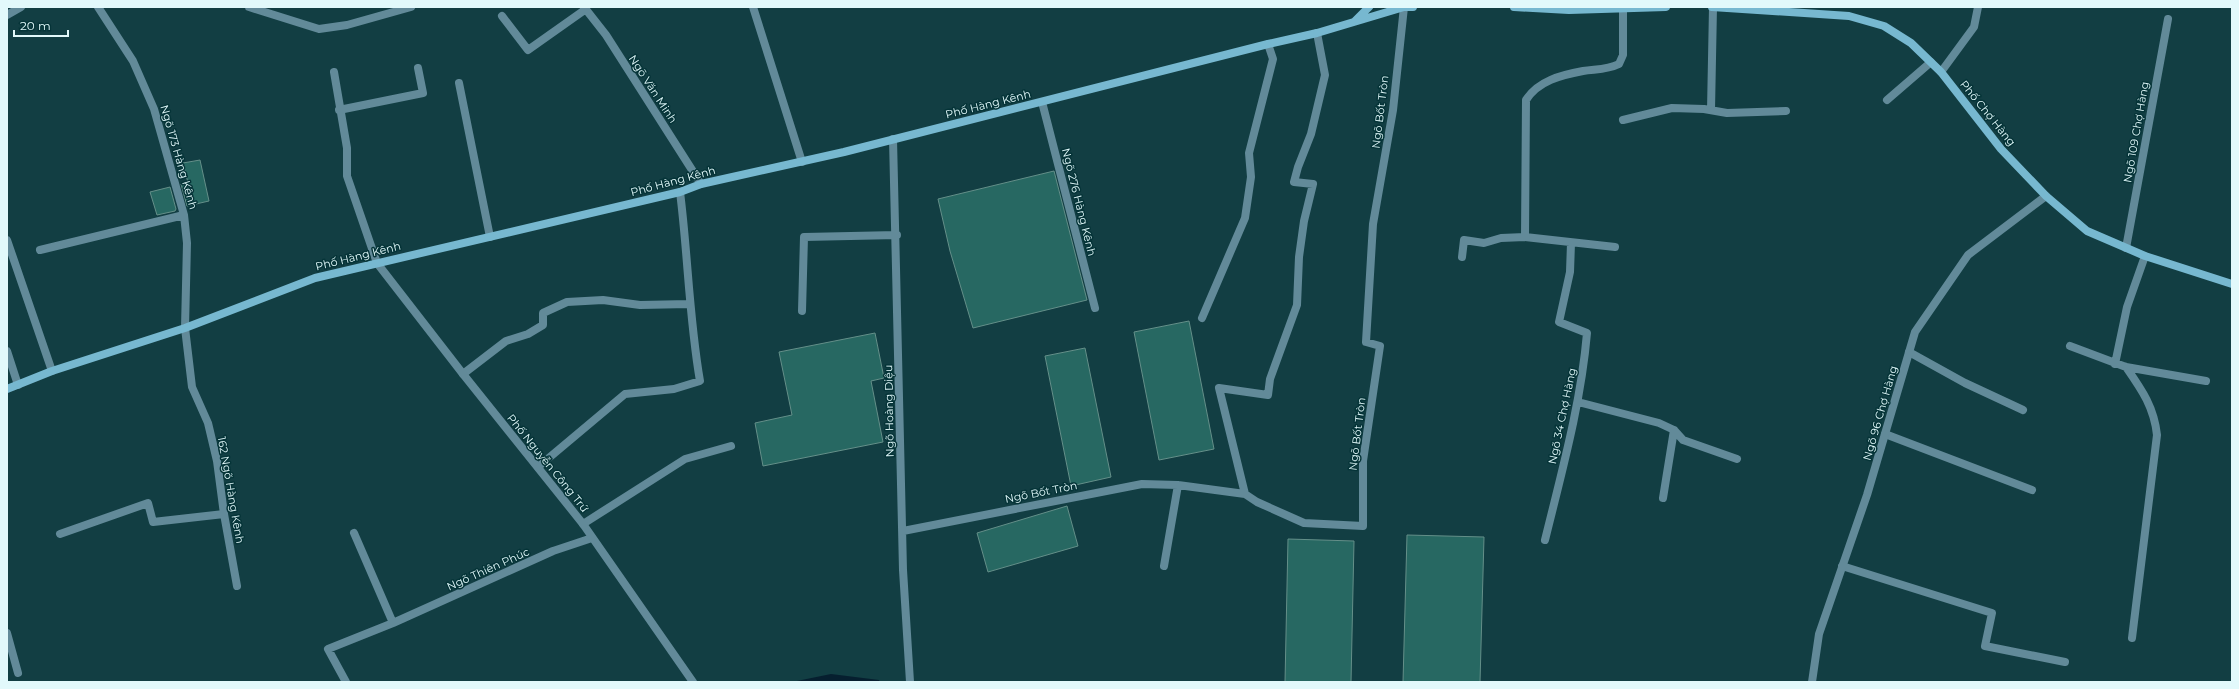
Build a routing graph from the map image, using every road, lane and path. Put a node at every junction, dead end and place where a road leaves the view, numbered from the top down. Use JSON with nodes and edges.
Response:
{"nodes":[{"id":1,"x":21,"y":7,"type":"edge"},
{"id":2,"x":98,"y":7,"type":"edge"},
{"id":3,"x":249,"y":7,"type":"edge"},
{"id":4,"x":411,"y":7,"type":"edge"},
{"id":5,"x":754,"y":7,"type":"edge"},
{"id":6,"x":1369,"y":7,"type":"edge"},
{"id":7,"x":1404,"y":7,"type":"edge"},
{"id":8,"x":1413,"y":7,"type":"edge"},
{"id":9,"x":1514,"y":7,"type":"edge"},
{"id":10,"x":1666,"y":7,"type":"edge"},
{"id":11,"x":1713,"y":7,"type":"edge"},
{"id":12,"x":1978,"y":7,"type":"edge"},
{"id":13,"x":585,"y":8,"type":"edge"},
{"id":14,"x":1571,"y":8,"type":"edge"},
{"id":15,"x":1623,"y":10,"type":"junction"},
{"id":16,"x":7,"y":15,"type":"edge"},
{"id":17,"x":502,"y":16,"type":"dead end"},
{"id":18,"x":2168,"y":19,"type":"dead end"},
{"id":19,"x":1353,"y":23,"type":"junction"},
{"id":20,"x":1317,"y":33,"type":"junction"},
{"id":21,"x":1268,"y":44,"type":"junction"},
{"id":22,"x":1931,"y":62,"type":"junction"},
{"id":23,"x":418,"y":68,"type":"dead end"},
{"id":24,"x":334,"y":72,"type":"dead end"},
{"id":25,"x":1941,"y":72,"type":"junction"},
{"id":26,"x":459,"y":83,"type":"dead end"},
{"id":27,"x":1887,"y":100,"type":"dead end"},
{"id":28,"x":1042,"y":102,"type":"junction"},
{"id":29,"x":339,"y":110,"type":"junction"},
{"id":30,"x":1711,"y":110,"type":"junction"},
{"id":31,"x":1786,"y":111,"type":"dead end"},
{"id":32,"x":1623,"y":120,"type":"dead end"},
{"id":33,"x":893,"y":139,"type":"junction"},
{"id":34,"x":802,"y":162,"type":"junction"},
{"id":35,"x":701,"y":184,"type":"junction"},
{"id":36,"x":680,"y":192,"type":"junction"},
{"id":37,"x":2046,"y":196,"type":"junction"},
{"id":38,"x":184,"y":215,"type":"junction"},
{"id":39,"x":896,"y":235,"type":"junction"},
{"id":40,"x":490,"y":237,"type":"junction"},
{"id":41,"x":1525,"y":237,"type":"junction"},
{"id":42,"x":7,"y":240,"type":"edge"},
{"id":43,"x":1572,"y":243,"type":"junction"},
{"id":44,"x":1615,"y":247,"type":"dead end"},
{"id":45,"x":2126,"y":248,"type":"junction"},
{"id":46,"x":40,"y":250,"type":"dead end"},
{"id":47,"x":2145,"y":256,"type":"junction"},
{"id":48,"x":1462,"y":257,"type":"dead end"},
{"id":49,"x":377,"y":263,"type":"junction"},
{"id":50,"x":2232,"y":284,"type":"edge"},
{"id":51,"x":689,"y":304,"type":"junction"},
{"id":52,"x":1095,"y":308,"type":"dead end"},
{"id":53,"x":802,"y":311,"type":"dead end"},
{"id":54,"x":1202,"y":318,"type":"dead end"},
{"id":55,"x":185,"y":328,"type":"junction"},
{"id":56,"x":2070,"y":346,"type":"dead end"},
{"id":57,"x":7,"y":351,"type":"edge"},
{"id":58,"x":1909,"y":352,"type":"junction"},
{"id":59,"x":2115,"y":364,"type":"junction"},
{"id":60,"x":2126,"y":367,"type":"junction"},
{"id":61,"x":52,"y":371,"type":"junction"},
{"id":62,"x":463,"y":374,"type":"junction"},
{"id":63,"x":2206,"y":381,"type":"dead end"},
{"id":64,"x":18,"y":385,"type":"junction"},
{"id":65,"x":7,"y":389,"type":"edge"},
{"id":66,"x":1578,"y":402,"type":"junction"},
{"id":67,"x":2023,"y":410,"type":"dead end"},
{"id":68,"x":1674,"y":430,"type":"junction"},
{"id":69,"x":1885,"y":434,"type":"junction"},
{"id":70,"x":731,"y":446,"type":"dead end"},
{"id":71,"x":1737,"y":459,"type":"dead end"},
{"id":72,"x":538,"y":467,"type":"junction"},
{"id":73,"x":1178,"y":485,"type":"junction"},
{"id":74,"x":2032,"y":490,"type":"dead end"},
{"id":75,"x":1245,"y":494,"type":"junction"},
{"id":76,"x":1663,"y":498,"type":"dead end"},
{"id":77,"x":224,"y":514,"type":"junction"},
{"id":78,"x":583,"y":524,"type":"junction"},
{"id":79,"x":903,"y":531,"type":"junction"},
{"id":80,"x":354,"y":533,"type":"dead end"},
{"id":81,"x":60,"y":534,"type":"dead end"},
{"id":82,"x":592,"y":538,"type":"junction"},
{"id":83,"x":1545,"y":540,"type":"dead end"},
{"id":84,"x":1164,"y":566,"type":"dead end"},
{"id":85,"x":1842,"y":566,"type":"junction"},
{"id":86,"x":237,"y":586,"type":"dead end"},
{"id":87,"x":393,"y":623,"type":"junction"},
{"id":88,"x":7,"y":633,"type":"edge"},
{"id":89,"x":2132,"y":638,"type":"dead end"},
{"id":90,"x":2065,"y":662,"type":"dead end"},
{"id":91,"x":18,"y":673,"type":"dead end"},
{"id":92,"x":346,"y":682,"type":"edge"},
{"id":93,"x":693,"y":682,"type":"edge"},
{"id":94,"x":910,"y":682,"type":"edge"},
{"id":95,"x":1812,"y":682,"type":"edge"}],
"edges":[{"from":1,"to":16,"type":"street"},
{"from":2,"to":38,"type":"street","name":"Ngõ 173 Hàng Kênh"},
{"from":3,"to":4,"type":"street"},
{"from":5,"to":34,"type":"street"},
{"from":6,"to":19,"type":"street","name":"Phố Hàng Kênh"},
{"from":7,"to":8,"type":"street","name":"Phố Hàng Kênh"},
{"from":7,"to":19,"type":"street","name":"Phố Hàng Kênh"},
{"from":7,"to":75,"type":"street","name":"Ngõ Bốt Tròn"},
{"from":9,"to":14,"type":"street"},
{"from":10,"to":15,"type":"street"},
{"from":11,"to":22,"type":"street","name":"Phố Chợ Hàng"},
{"from":11,"to":30,"type":"street"},
{"from":12,"to":25,"type":"street"},
{"from":13,"to":17,"type":"street"},
{"from":13,"to":35,"type":"street","name":"Ngõ Văn Minh"},
{"from":14,"to":15,"type":"street"},
{"from":15,"to":41,"type":"street"},
{"from":18,"to":45,"type":"street","name":"Ngõ 109 Chợ Hàng"},
{"from":19,"to":20,"type":"street","name":"Phố Hàng Kênh"},
{"from":20,"to":21,"type":"street","name":"Phố Hàng Kênh"},
{"from":20,"to":75,"type":"street"},
{"from":21,"to":28,"type":"street","name":"Phố Hàng Kênh"},
{"from":21,"to":54,"type":"street"},
{"from":22,"to":25,"type":"street","name":"Phố Chợ Hàng"},
{"from":22,"to":27,"type":"street"},
{"from":23,"to":29,"type":"street"},
{"from":24,"to":29,"type":"street","name":"Phố Nguyễn Công Trứ"},
{"from":25,"to":37,"type":"street","name":"Phố Chợ Hàng"},
{"from":26,"to":40,"type":"street"},
{"from":28,"to":33,"type":"street","name":"Phố Hàng Kênh"},
{"from":28,"to":52,"type":"street","name":"Ngõ 276 Hàng Kênh"},
{"from":29,"to":49,"type":"street","name":"Phố Nguyễn Công Trứ"},
{"from":30,"to":31,"type":"street"},
{"from":30,"to":32,"type":"street"},
{"from":33,"to":34,"type":"street","name":"Phố Hàng Kênh"},
{"from":33,"to":39,"type":"street","name":"Ngõ Hoàng Diệu"},
{"from":34,"to":35,"type":"street","name":"Phố Hàng Kênh"},
{"from":35,"to":36,"type":"street","name":"Phố Hàng Kênh"},
{"from":36,"to":40,"type":"street","name":"Phố Hàng Kênh"},
{"from":36,"to":51,"type":"street"},
{"from":37,"to":45,"type":"street","name":"Phố Chợ Hàng"},
{"from":37,"to":58,"type":"street","name":"Ngõ 96 Chợ Hàng"},
{"from":38,"to":46,"type":"street"},
{"from":38,"to":55,"type":"street","name":"Ngõ 173 Hàng Kênh"},
{"from":39,"to":53,"type":"street"},
{"from":39,"to":79,"type":"street","name":"Ngõ Hoàng Diệu"},
{"from":40,"to":49,"type":"street","name":"Phố Hàng Kênh"},
{"from":41,"to":43,"type":"street"},
{"from":41,"to":48,"type":"street"},
{"from":42,"to":61,"type":"street"},
{"from":43,"to":44,"type":"street"},
{"from":43,"to":66,"type":"street","name":"Ngõ 34 Chợ Hàng"},
{"from":45,"to":47,"type":"street","name":"Phố Chợ Hàng"},
{"from":47,"to":50,"type":"street","name":"Phố Chợ Hàng"},
{"from":47,"to":59,"type":"street"},
{"from":49,"to":55,"type":"street","name":"Phố Hàng Kênh"},
{"from":49,"to":62,"type":"street","name":"Phố Nguyễn Công Trứ"},
{"from":51,"to":62,"type":"street"},
{"from":51,"to":72,"type":"street"},
{"from":55,"to":61,"type":"street","name":"Phố Hàng Kênh"},
{"from":55,"to":77,"type":"street","name":"162 Ngõ Hàng Kênh"},
{"from":56,"to":59,"type":"street"},
{"from":57,"to":64,"type":"street"},
{"from":58,"to":67,"type":"street"},
{"from":58,"to":69,"type":"street","name":"Ngõ 96 Chợ Hàng"},
{"from":59,"to":60,"type":"street"},
{"from":60,"to":63,"type":"street"},
{"from":60,"to":89,"type":"street"},
{"from":61,"to":64,"type":"street","name":"Phố Hàng Kênh"},
{"from":62,"to":72,"type":"street","name":"Phố Nguyễn Công Trứ"},
{"from":64,"to":65,"type":"street","name":"Phố Hàng Kênh"},
{"from":66,"to":68,"type":"street"},
{"from":66,"to":83,"type":"street","name":"Ngõ 34 Chợ Hàng"},
{"from":68,"to":71,"type":"street"},
{"from":68,"to":76,"type":"street"},
{"from":69,"to":74,"type":"street"},
{"from":69,"to":85,"type":"street","name":"Ngõ 96 Chợ Hàng"},
{"from":70,"to":78,"type":"street"},
{"from":72,"to":78,"type":"street","name":"Phố Nguyễn Công Trứ"},
{"from":73,"to":75,"type":"street","name":"Ngõ Bốt Tròn"},
{"from":73,"to":79,"type":"street","name":"Ngõ Bốt Tròn"},
{"from":73,"to":84,"type":"street"},
{"from":77,"to":81,"type":"street"},
{"from":77,"to":86,"type":"street","name":"162 Ngõ Hàng Kênh"},
{"from":78,"to":82,"type":"street","name":"Phố Nguyễn Công Trứ"},
{"from":79,"to":94,"type":"street","name":"Ngõ Hoàng Diệu"},
{"from":80,"to":87,"type":"street"},
{"from":82,"to":87,"type":"street","name":"Ngõ Thiên Phúc"},
{"from":82,"to":93,"type":"street","name":"Phố Nguyễn Công Trứ"},
{"from":85,"to":90,"type":"street"},
{"from":85,"to":95,"type":"street","name":"Ngõ 96 Chợ Hàng"},
{"from":87,"to":92,"type":"street","name":"Ngõ Thiên Phúc"},
{"from":88,"to":91,"type":"street"}]}
